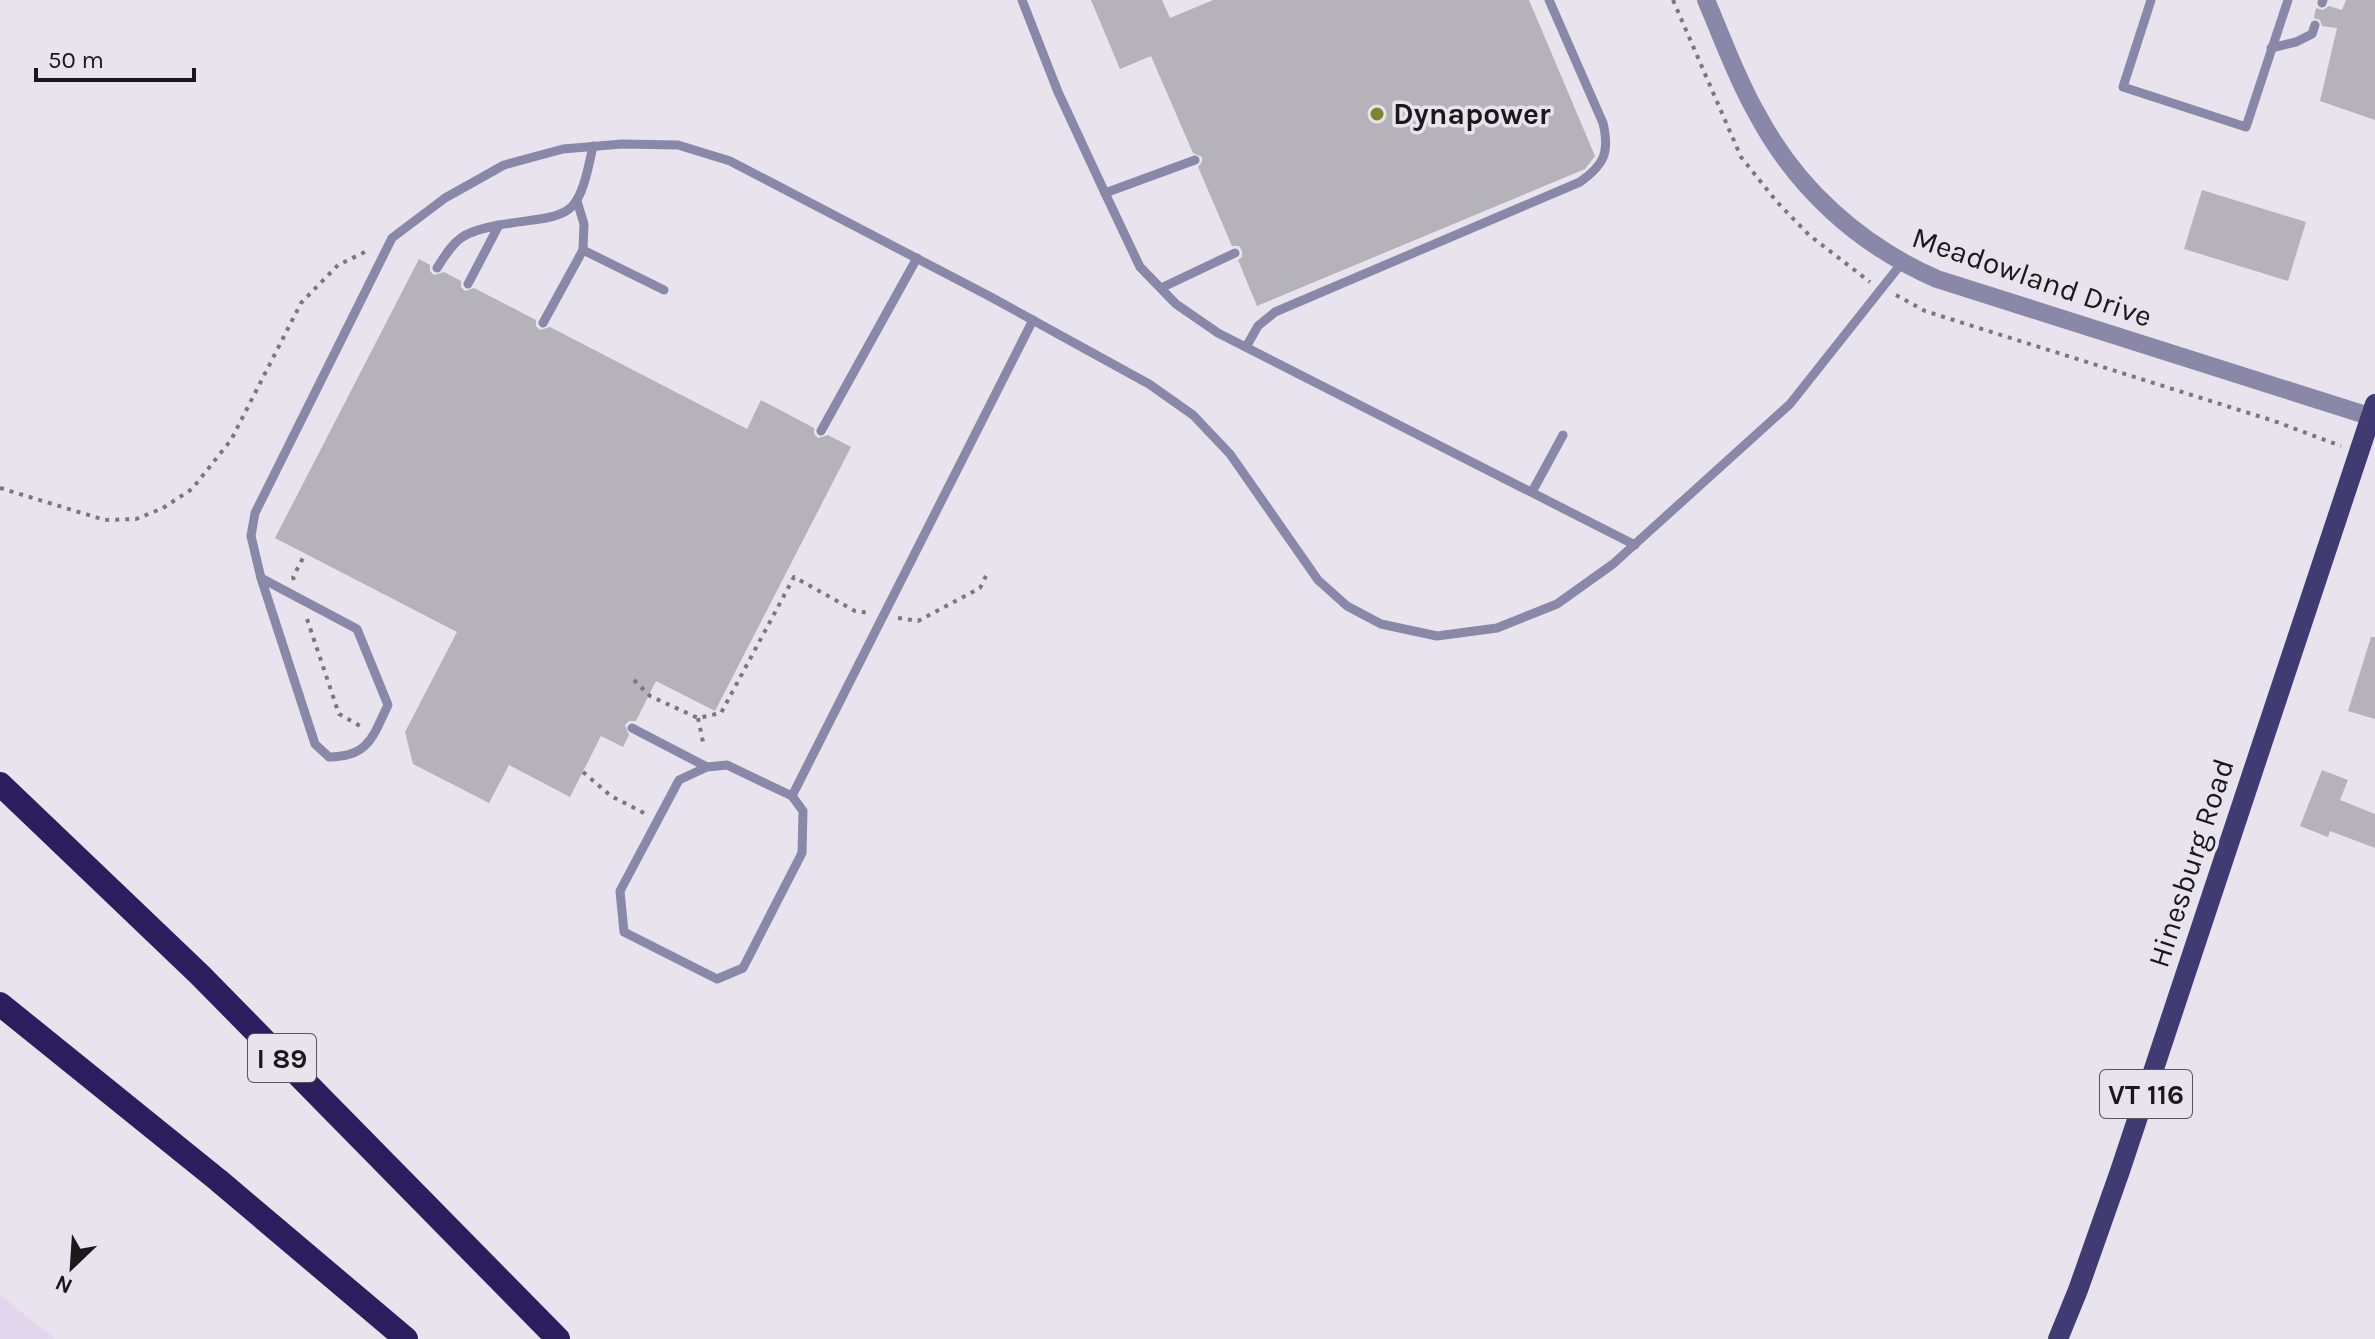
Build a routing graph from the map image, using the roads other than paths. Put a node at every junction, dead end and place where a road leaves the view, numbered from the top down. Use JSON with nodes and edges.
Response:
{"nodes":[{"id":1,"x":1022,"y":0,"type":"edge"},
{"id":2,"x":1549,"y":0,"type":"edge"},
{"id":3,"x":1706,"y":0,"type":"edge"},
{"id":4,"x":2151,"y":0,"type":"edge"},
{"id":5,"x":2288,"y":0,"type":"edge"},
{"id":6,"x":2315,"y":25,"type":"dead end"},
{"id":7,"x":2271,"y":48,"type":"junction"},
{"id":8,"x":593,"y":146,"type":"junction"},
{"id":9,"x":1195,"y":160,"type":"dead end"},
{"id":10,"x":1105,"y":193,"type":"junction"},
{"id":11,"x":577,"y":201,"type":"junction"},
{"id":12,"x":499,"y":225,"type":"junction"},
{"id":13,"x":583,"y":250,"type":"junction"},
{"id":14,"x":1235,"y":253,"type":"dead end"},
{"id":15,"x":917,"y":258,"type":"junction"},
{"id":16,"x":1901,"y":264,"type":"junction"},
{"id":17,"x":437,"y":268,"type":"dead end"},
{"id":18,"x":468,"y":284,"type":"dead end"},
{"id":19,"x":1161,"y":288,"type":"junction"},
{"id":20,"x":664,"y":290,"type":"dead end"},
{"id":21,"x":1033,"y":320,"type":"junction"},
{"id":22,"x":543,"y":323,"type":"dead end"},
{"id":23,"x":1246,"y":347,"type":"junction"},
{"id":24,"x":2374,"y":413,"type":"edge"},
{"id":25,"x":821,"y":431,"type":"dead end"},
{"id":26,"x":1563,"y":435,"type":"dead end"},
{"id":27,"x":1532,"y":492,"type":"junction"},
{"id":28,"x":1635,"y":545,"type":"junction"},
{"id":29,"x":261,"y":578,"type":"junction"},
{"id":30,"x":632,"y":728,"type":"dead end"},
{"id":31,"x":707,"y":767,"type":"junction"},
{"id":32,"x":0,"y":784,"type":"edge"},
{"id":33,"x":792,"y":796,"type":"junction"},
{"id":34,"x":0,"y":1004,"type":"edge"},
{"id":35,"x":406,"y":1339,"type":"edge"},
{"id":36,"x":558,"y":1339,"type":"edge"},
{"id":37,"x":2058,"y":1339,"type":"edge"}],
"edges":[{"from":1,"to":10,"type":"lane"},
{"from":2,"to":23,"type":"lane"},
{"from":3,"to":16,"type":"street","name":"Meadowland Drive"},
{"from":4,"to":7,"type":"lane"},
{"from":5,"to":7,"type":"lane"},
{"from":6,"to":7,"type":"lane"},
{"from":8,"to":11,"type":"lane"},
{"from":8,"to":15,"type":"lane"},
{"from":8,"to":29,"type":"lane"},
{"from":9,"to":10,"type":"lane"},
{"from":10,"to":19,"type":"lane"},
{"from":11,"to":12,"type":"lane"},
{"from":11,"to":13,"type":"lane"},
{"from":12,"to":17,"type":"lane"},
{"from":12,"to":18,"type":"lane"},
{"from":13,"to":20,"type":"lane"},
{"from":13,"to":22,"type":"lane"},
{"from":14,"to":19,"type":"lane"},
{"from":15,"to":21,"type":"lane"},
{"from":15,"to":25,"type":"lane"},
{"from":16,"to":24,"type":"street","name":"Meadowland Drive"},
{"from":16,"to":28,"type":"lane"},
{"from":19,"to":23,"type":"lane"},
{"from":21,"to":28,"type":"lane"},
{"from":21,"to":33,"type":"lane"},
{"from":23,"to":27,"type":"lane"},
{"from":24,"to":37,"type":"main road","name":"Hinesburg Road","number":"VT 116"},
{"from":26,"to":27,"type":"lane"},
{"from":27,"to":28,"type":"lane"},
{"from":29,"to":29,"type":"lane"},
{"from":30,"to":31,"type":"lane"},
{"from":31,"to":33,"type":"lane"},
{"from":31,"to":33,"type":"lane"},
{"from":32,"to":36,"type":"highway","number":"I 89"},
{"from":34,"to":35,"type":"highway"}]}
